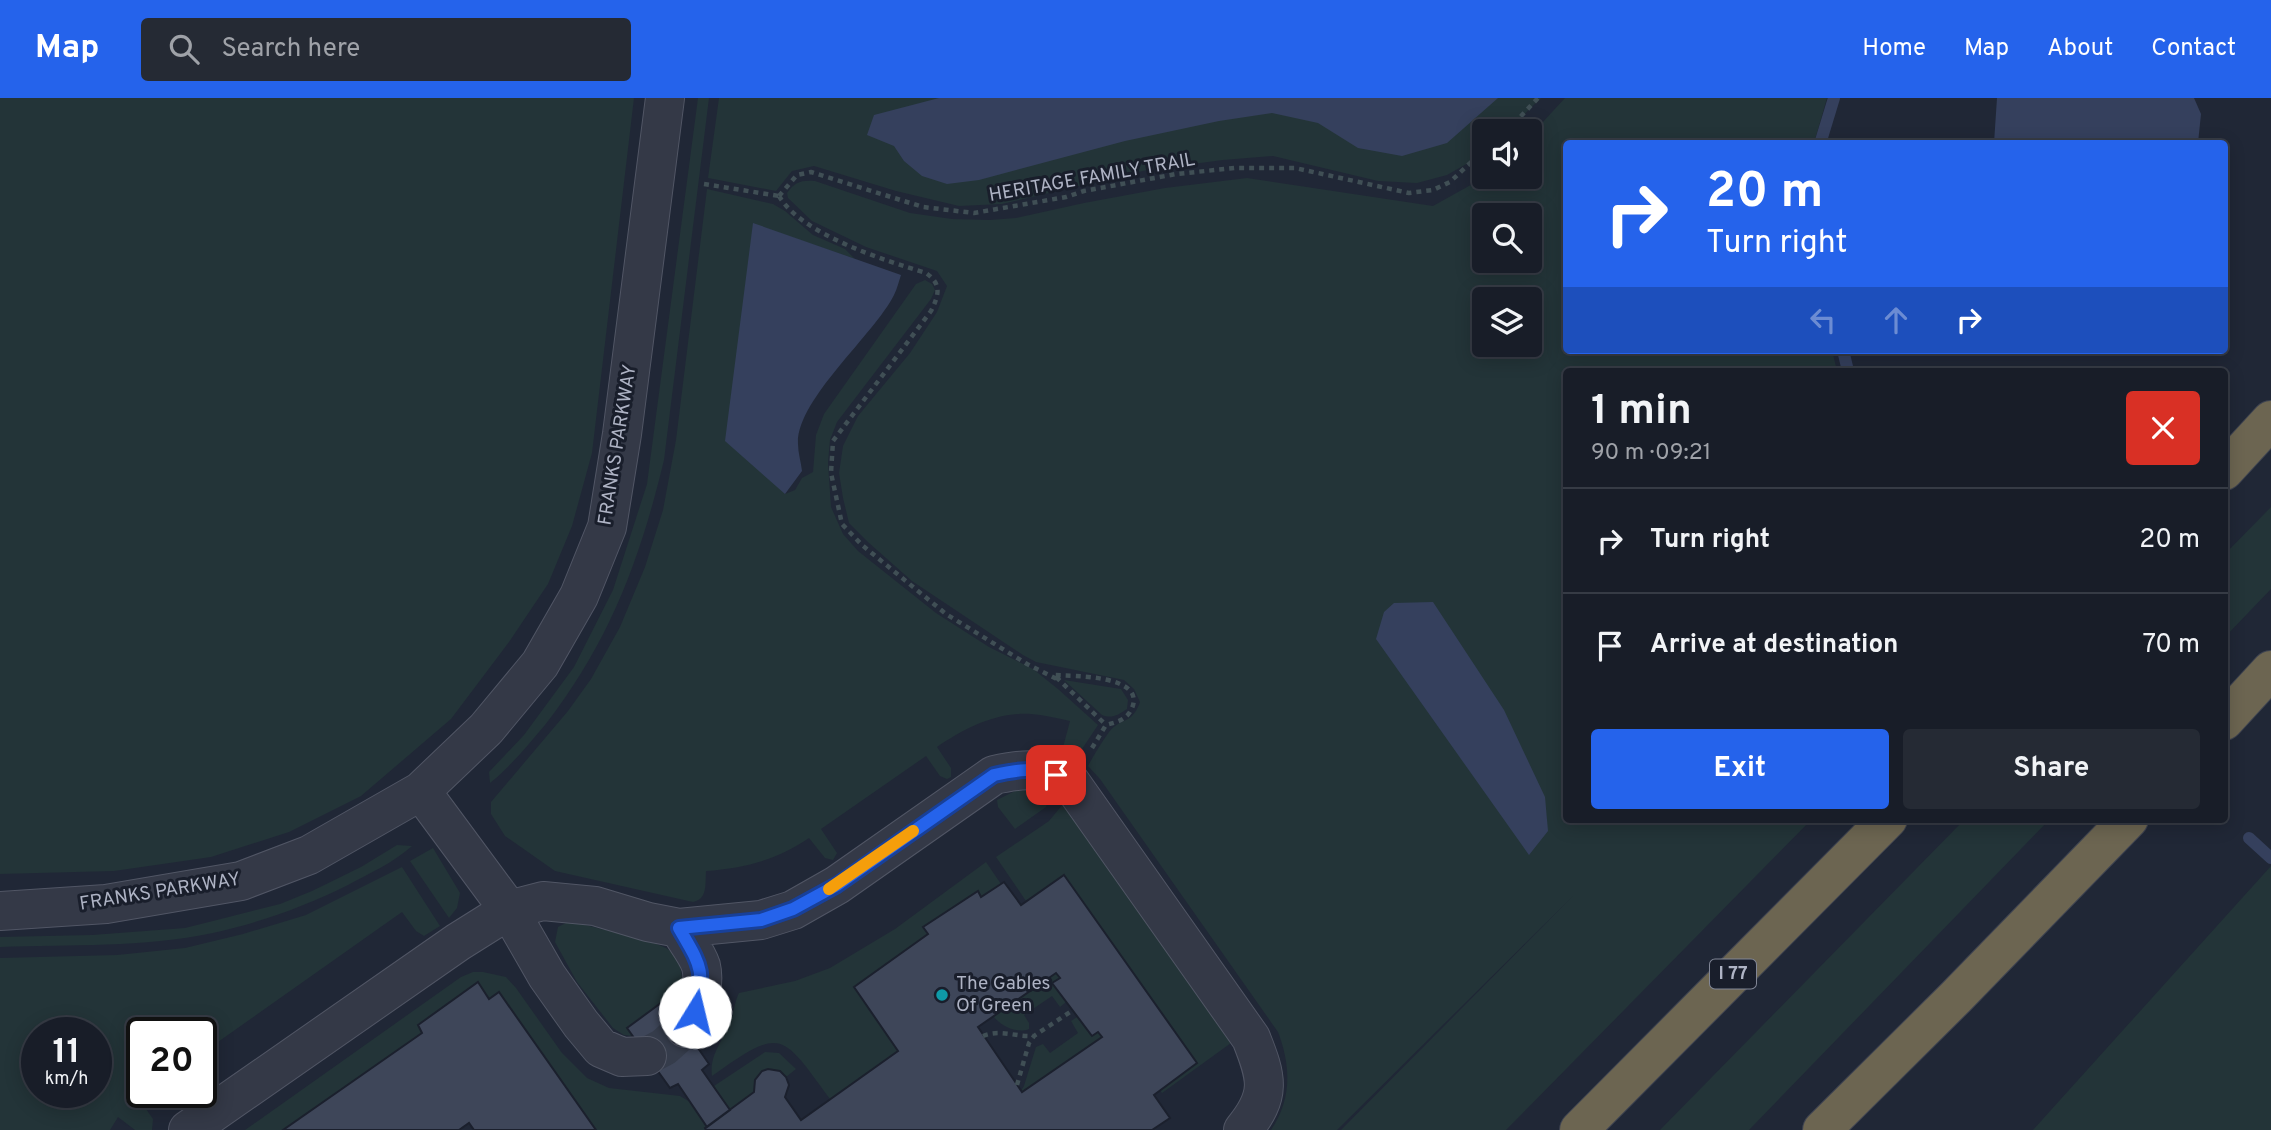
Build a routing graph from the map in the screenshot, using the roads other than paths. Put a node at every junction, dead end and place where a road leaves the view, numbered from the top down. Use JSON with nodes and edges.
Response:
{"nodes":[{"id":1,"x":665,"y":98,"type":"edge"},
{"id":2,"x":2271,"y":420,"type":"edge"},
{"id":3,"x":2228,"y":467,"type":"edge"},
{"id":4,"x":2271,"y":670,"type":"edge"},
{"id":5,"x":2228,"y":717,"type":"edge"},
{"id":6,"x":421,"y":791,"type":"junction"},
{"id":7,"x":1884,"y":823,"type":"edge"},
{"id":8,"x":2125,"y":823,"type":"edge"},
{"id":9,"x":0,"y":911,"type":"edge"},
{"id":10,"x":509,"y":911,"type":"junction"},
{"id":11,"x":679,"y":928,"type":"junction"},
{"id":12,"x":685,"y":1028,"type":"tunnel mouth"},
{"id":13,"x":647,"y":1056,"type":"tunnel mouth"},
{"id":14,"x":188,"y":1130,"type":"edge"},
{"id":15,"x":1242,"y":1130,"type":"edge"},
{"id":16,"x":1579,"y":1130,"type":"edge"},
{"id":17,"x":1822,"y":1130,"type":"edge"}],
"edges":[{"from":1,"to":6,"type":"lane","name":"FRANKS PARKWAY"},
{"from":2,"to":3,"type":"highway"},
{"from":4,"to":5,"type":"highway"},
{"from":6,"to":9,"type":"lane","name":"FRANKS PARKWAY"},
{"from":6,"to":10,"type":"lane"},
{"from":7,"to":16,"type":"highway","number":"I 77"},
{"from":8,"to":17,"type":"highway"},
{"from":10,"to":11,"type":"lane"},
{"from":10,"to":13,"type":"lane"},
{"from":10,"to":14,"type":"lane"},
{"from":11,"to":12,"type":"lane"},
{"from":11,"to":15,"type":"lane"}]}
